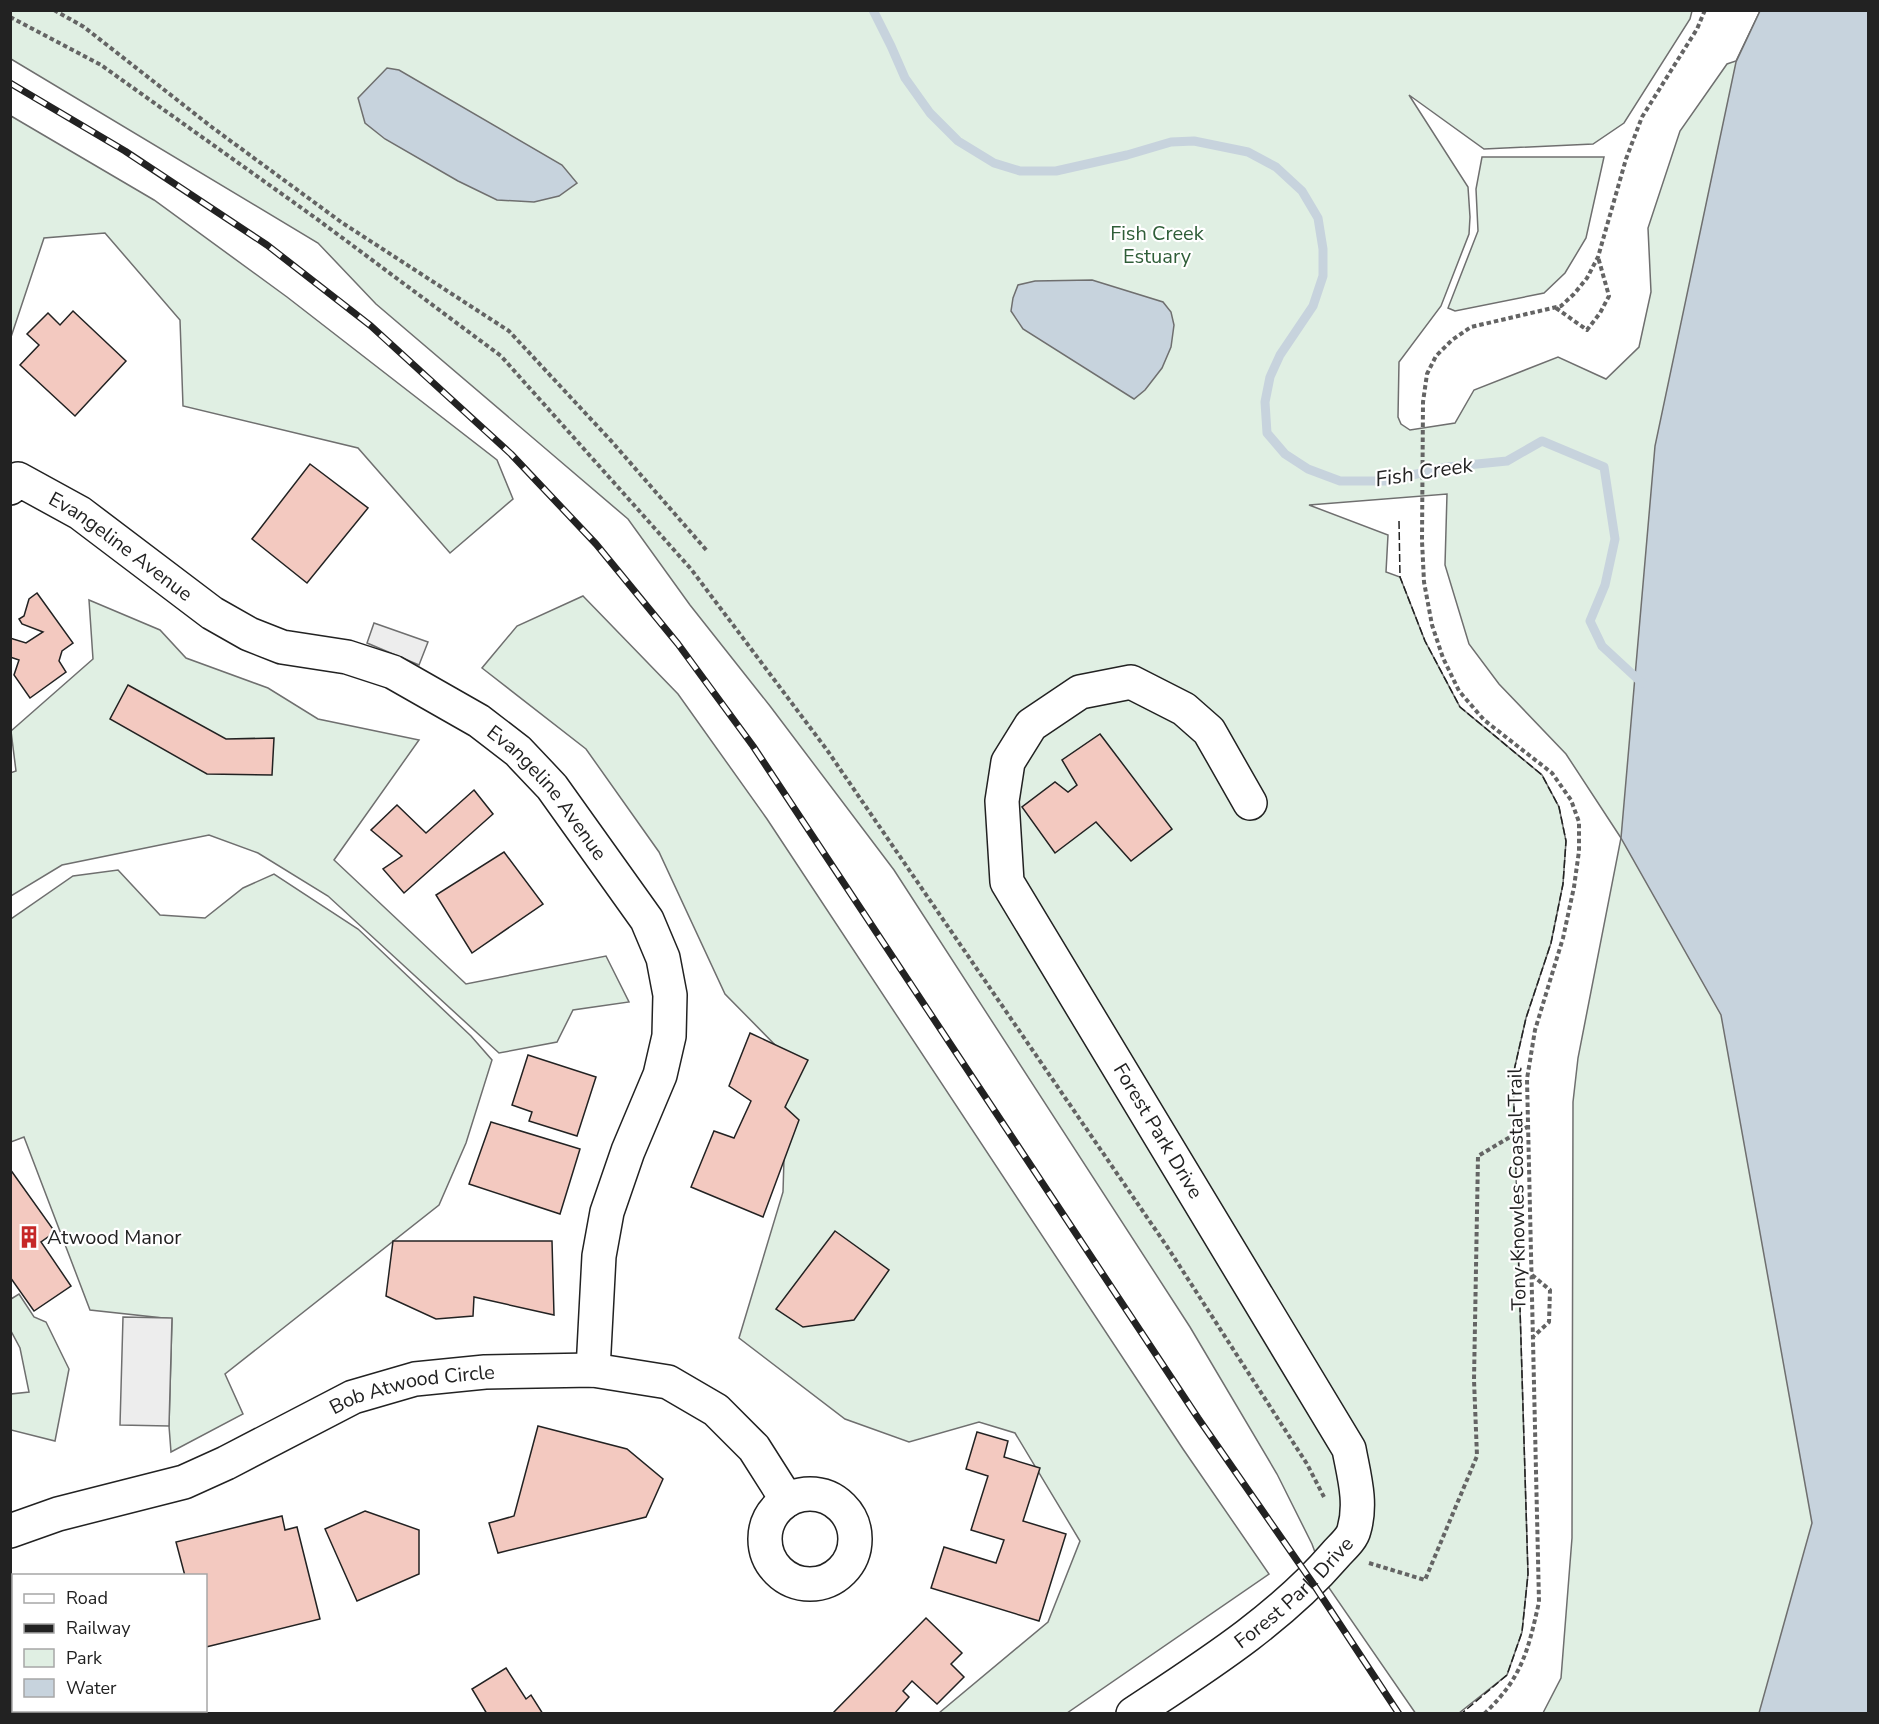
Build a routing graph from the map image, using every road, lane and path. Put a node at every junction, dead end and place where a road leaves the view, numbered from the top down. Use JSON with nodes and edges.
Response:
{"nodes":[{"id":1,"x":54,"y":10,"type":"edge"},
{"id":2,"x":1705,"y":10,"type":"edge"},
{"id":3,"x":10,"y":17,"type":"edge"},
{"id":4,"x":1598,"y":257,"type":"junction"},
{"id":5,"x":1556,"y":308,"type":"junction"},
{"id":6,"x":14,"y":484,"type":"edge"},
{"id":7,"x":708,"y":552,"type":"dead end"},
{"id":8,"x":1250,"y":803,"type":"dead end"},
{"id":9,"x":1527,"y":1127,"type":"junction"},
{"id":10,"x":1532,"y":1275,"type":"junction"},
{"id":11,"x":1533,"y":1337,"type":"junction"},
{"id":12,"x":594,"y":1370,"type":"junction"},
{"id":13,"x":787,"y":1500,"type":"dead end"},
{"id":14,"x":10,"y":1531,"type":"edge"},
{"id":15,"x":1348,"y":1540,"type":"junction"},
{"id":16,"x":1133,"y":1713,"type":"edge"},
{"id":17,"x":1484,"y":1713,"type":"edge"}],
"edges":[{"from":1,"to":7,"type":"path"},
{"from":2,"to":4,"type":"path","name":"Tony Knowles Coastal Trail"},
{"from":3,"to":15,"type":"path"},
{"from":4,"to":5,"type":"path","name":"Tony Knowles Coastal Trail"},
{"from":4,"to":5,"type":"path"},
{"from":5,"to":9,"type":"path","name":"Tony Knowles Coastal Trail"},
{"from":6,"to":12,"type":"street","name":"Evangeline Avenue"},
{"from":8,"to":15,"type":"street","name":"Forest Park Drive"},
{"from":9,"to":10,"type":"path","name":"Tony Knowles Coastal Trail"},
{"from":9,"to":15,"type":"path"},
{"from":10,"to":11,"type":"path","name":"Tony Knowles Coastal Trail"},
{"from":10,"to":11,"type":"path"},
{"from":11,"to":17,"type":"path","name":"Tony Knowles Coastal Trail"},
{"from":12,"to":13,"type":"street","name":"Bob Atwood Circle"},
{"from":12,"to":14,"type":"street","name":"Bob Atwood Circle"},
{"from":15,"to":16,"type":"street","name":"Forest Park Drive"}]}
